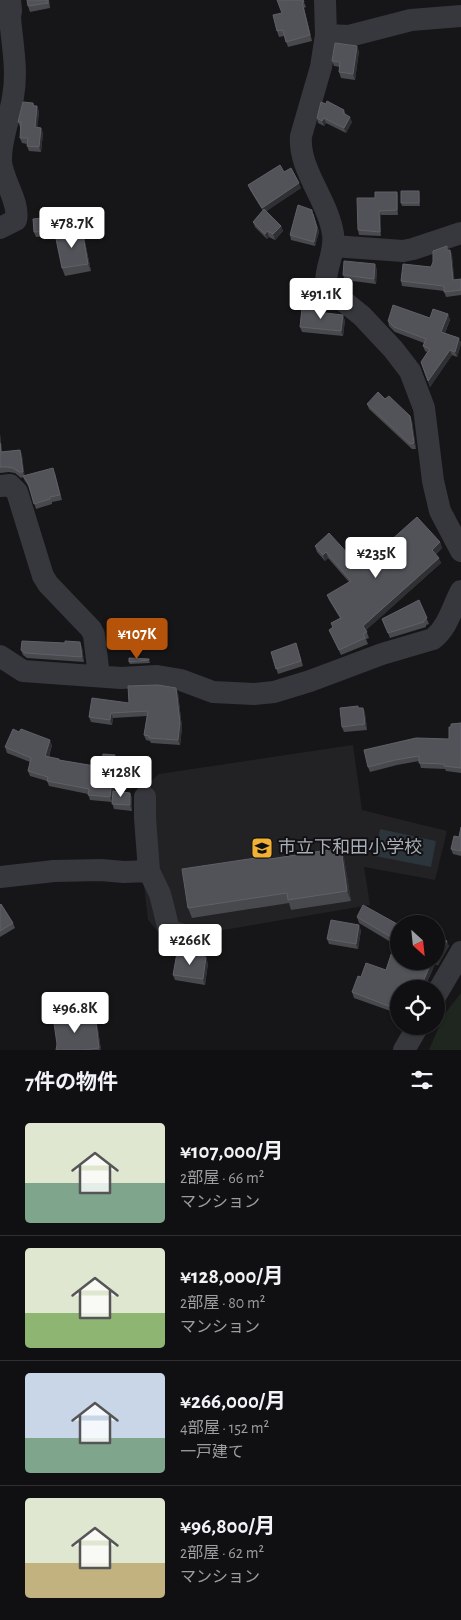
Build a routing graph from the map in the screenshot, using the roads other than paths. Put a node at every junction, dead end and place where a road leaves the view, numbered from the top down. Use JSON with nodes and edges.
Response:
{"nodes":[{"id":1,"x":10,"y":0,"type":"edge"},
{"id":2,"x":324,"y":0,"type":"edge"},
{"id":3,"x":461,"y":16,"type":"edge"},
{"id":4,"x":326,"y":35,"type":"junction"},
{"id":5,"x":0,"y":228,"type":"edge"},
{"id":6,"x":461,"y":233,"type":"edge"},
{"id":7,"x":333,"y":246,"type":"junction"},
{"id":8,"x":0,"y":486,"type":"edge"},
{"id":9,"x":461,"y":551,"type":"edge"},
{"id":10,"x":461,"y":591,"type":"edge"},
{"id":11,"x":0,"y":656,"type":"edge"},
{"id":12,"x":99,"y":676,"type":"junction"},
{"id":13,"x":145,"y":797,"type":"dead end"},
{"id":14,"x":149,"y":871,"type":"junction"},
{"id":15,"x":0,"y":877,"type":"edge"},
{"id":16,"x":184,"y":935,"type":"dead end"},
{"id":17,"x":461,"y":952,"type":"edge"},
{"id":18,"x":445,"y":980,"type":"edge"},
{"id":19,"x":413,"y":1035,"type":"edge"},
{"id":20,"x":404,"y":1050,"type":"edge"}],
"edges":[{"from":1,"to":5,"type":"street"},
{"from":2,"to":4,"type":"street"},
{"from":3,"to":4,"type":"street"},
{"from":4,"to":7,"type":"street"},
{"from":6,"to":7,"type":"street"},
{"from":7,"to":9,"type":"street"},
{"from":8,"to":12,"type":"street"},
{"from":10,"to":12,"type":"street"},
{"from":11,"to":12,"type":"street"},
{"from":13,"to":14,"type":"street"},
{"from":14,"to":15,"type":"street"},
{"from":14,"to":16,"type":"street"},
{"from":17,"to":18,"type":"street"},
{"from":19,"to":20,"type":"street"}]}
